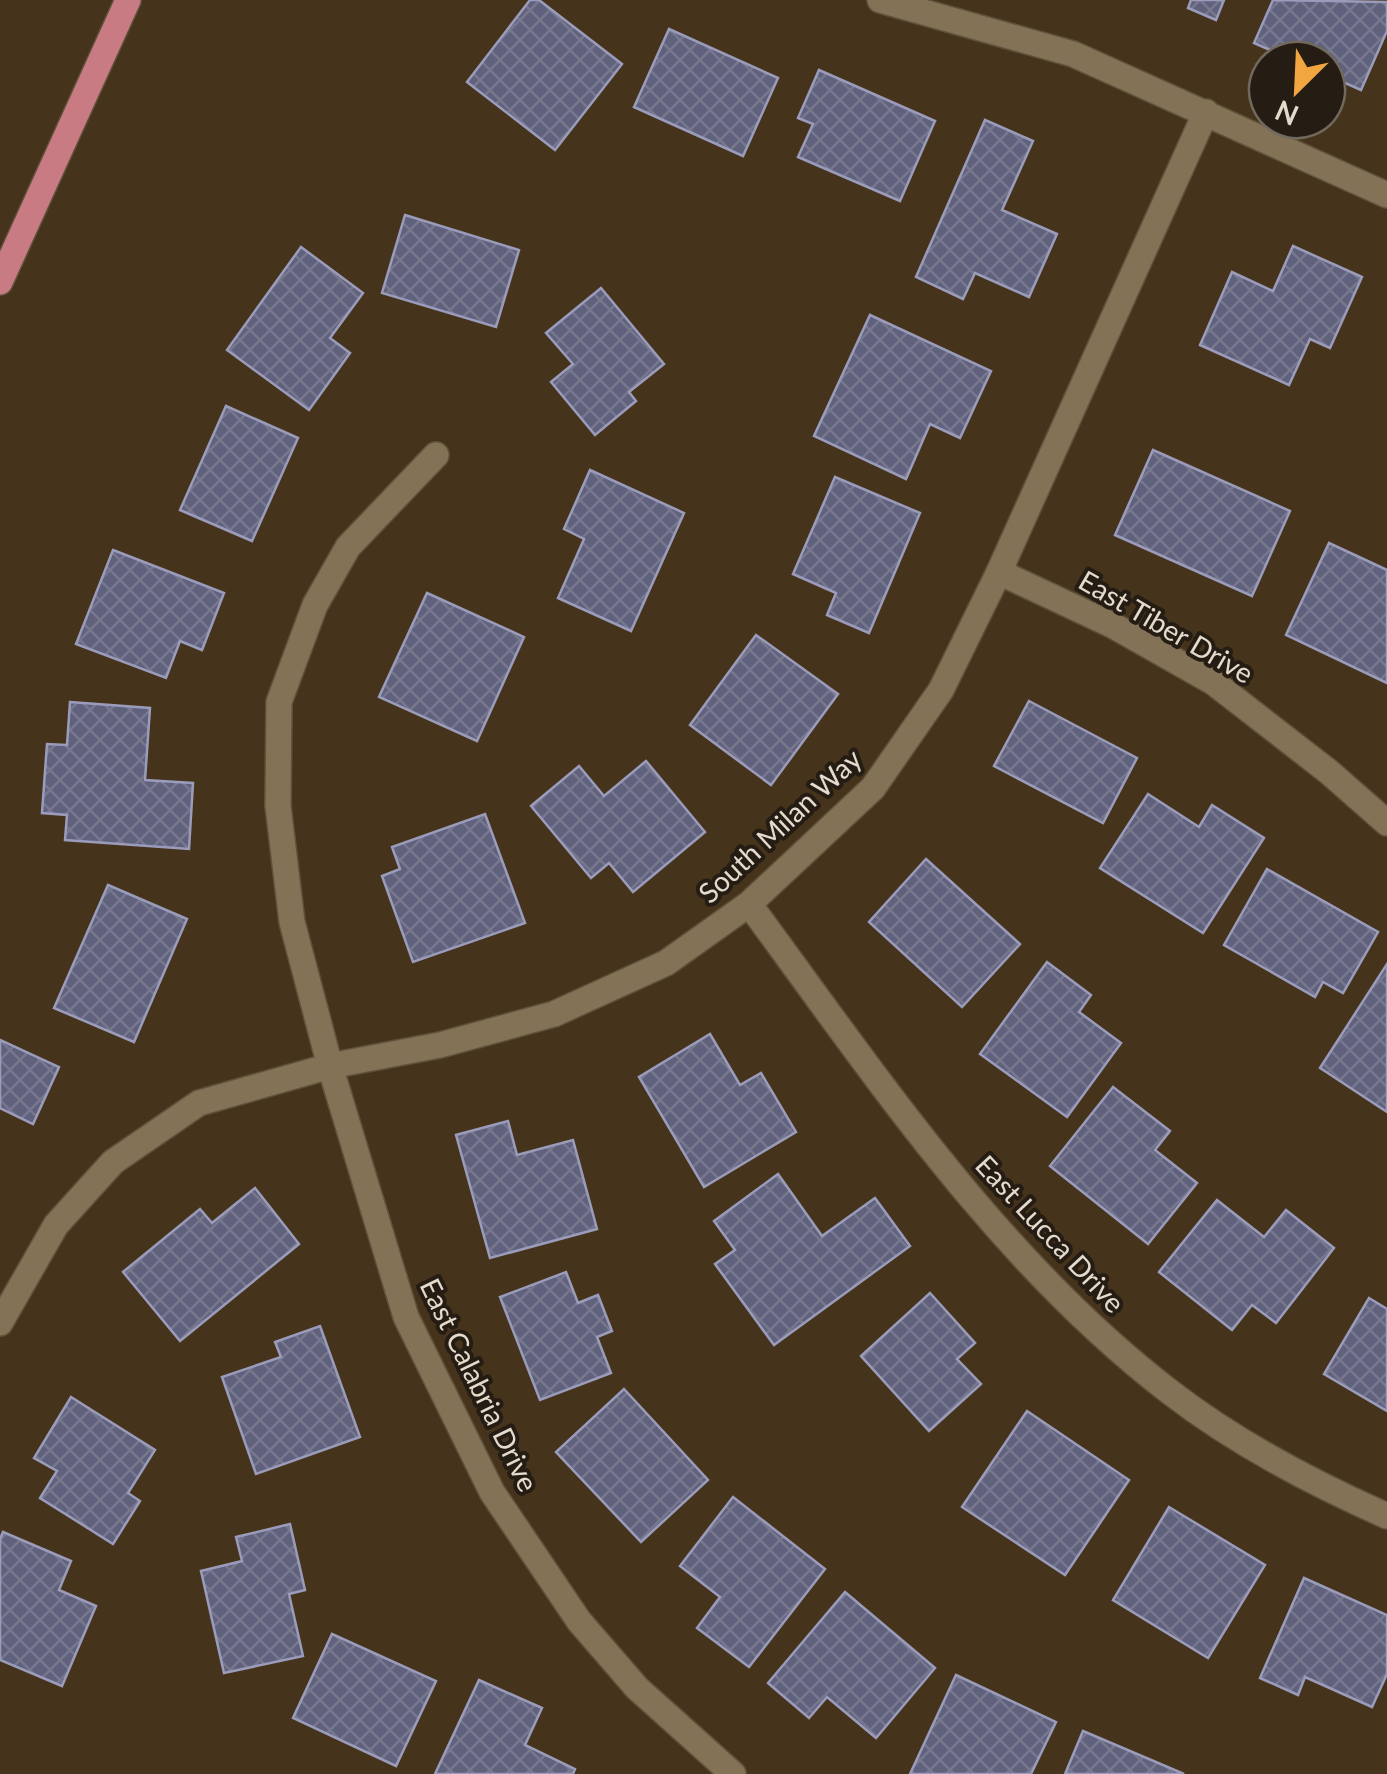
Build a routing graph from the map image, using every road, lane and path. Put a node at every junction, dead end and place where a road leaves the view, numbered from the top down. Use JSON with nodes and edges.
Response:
{"nodes":[{"id":1,"x":128,"y":0,"type":"edge"},
{"id":2,"x":880,"y":0,"type":"edge"},
{"id":3,"x":1206,"y":112,"type":"junction"},
{"id":4,"x":1387,"y":195,"type":"edge"},
{"id":5,"x":0,"y":282,"type":"edge"},
{"id":6,"x":436,"y":455,"type":"dead end"},
{"id":7,"x":999,"y":572,"type":"junction"},
{"id":8,"x":1387,"y":824,"type":"edge"},
{"id":9,"x":749,"y":904,"type":"junction"},
{"id":10,"x":330,"y":1066,"type":"junction"},
{"id":11,"x":0,"y":1324,"type":"edge"},
{"id":12,"x":1387,"y":1516,"type":"edge"},
{"id":13,"x":733,"y":1774,"type":"edge"}],
"edges":[{"from":1,"to":5,"type":"main road"},
{"from":2,"to":3,"type":"street"},
{"from":3,"to":4,"type":"street"},
{"from":3,"to":7,"type":"street","name":"South Milan Way"},
{"from":6,"to":10,"type":"street","name":"East Calabria Drive"},
{"from":7,"to":8,"type":"street","name":"East Tiber Drive"},
{"from":7,"to":9,"type":"street","name":"South Milan Way"},
{"from":9,"to":10,"type":"street","name":"South Milan Way"},
{"from":9,"to":12,"type":"street","name":"East Lucca Drive"},
{"from":10,"to":11,"type":"street","name":"South Milan Way"},
{"from":10,"to":13,"type":"street","name":"East Calabria Drive"}]}
